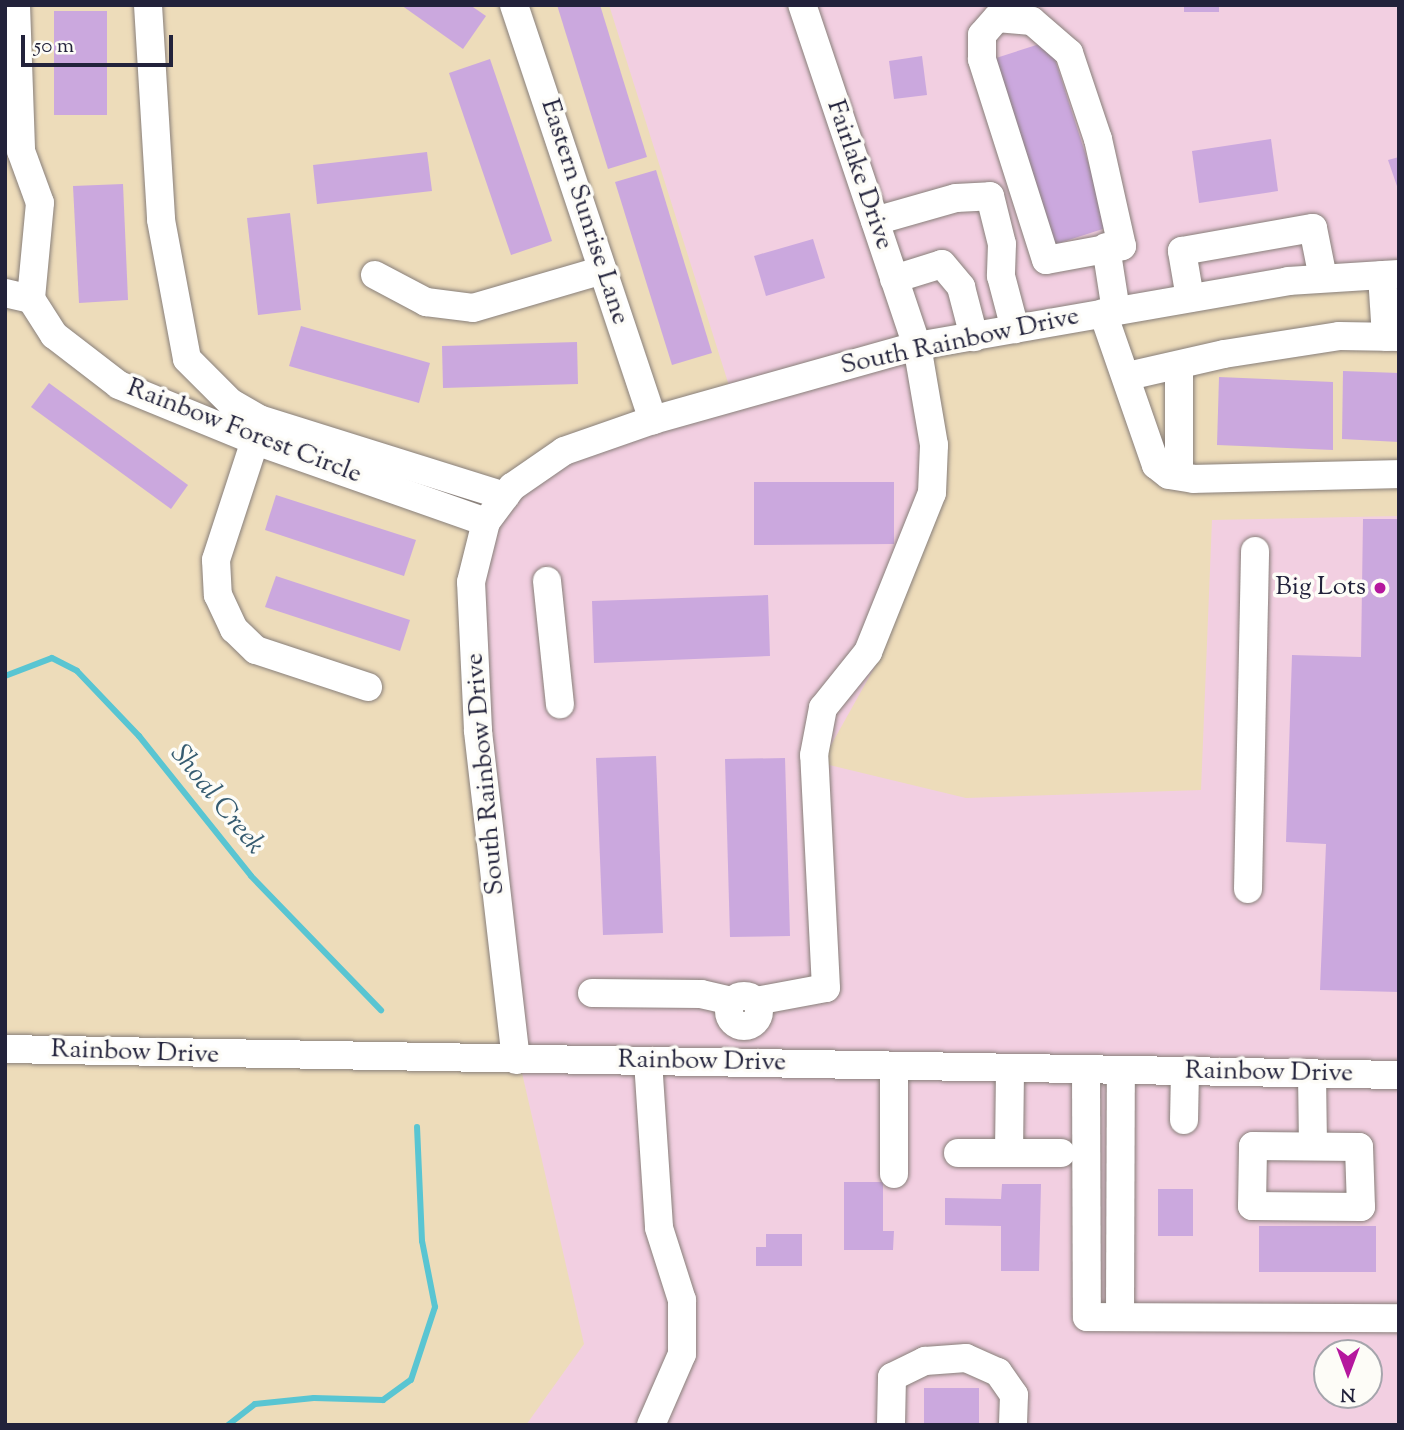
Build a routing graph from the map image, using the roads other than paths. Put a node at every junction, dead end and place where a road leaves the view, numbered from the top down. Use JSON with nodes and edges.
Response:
{"nodes":[{"id":1,"x":16,"y":5,"type":"edge"},
{"id":2,"x":148,"y":5,"type":"edge"},
{"id":3,"x":514,"y":5,"type":"edge"},
{"id":4,"x":802,"y":5,"type":"edge"},
{"id":5,"x":13,"y":149,"type":"edge"},
{"id":6,"x":875,"y":222,"type":"junction"},
{"id":7,"x":1106,"y":247,"type":"junction"},
{"id":8,"x":603,"y":270,"type":"junction"},
{"id":9,"x":1390,"y":274,"type":"edge"},
{"id":10,"x":375,"y":275,"type":"dead end"},
{"id":11,"x":1001,"y":276,"type":"junction"},
{"id":12,"x":1323,"y":278,"type":"junction"},
{"id":13,"x":894,"y":279,"type":"junction"},
{"id":14,"x":961,"y":287,"type":"junction"},
{"id":15,"x":18,"y":296,"type":"edge"},
{"id":16,"x":1190,"y":298,"type":"junction"},
{"id":17,"x":1109,"y":312,"type":"junction"},
{"id":18,"x":1014,"y":329,"type":"junction"},
{"id":19,"x":974,"y":337,"type":"junction"},
{"id":20,"x":1392,"y":337,"type":"edge"},
{"id":21,"x":917,"y":346,"type":"junction"},
{"id":22,"x":1179,"y":365,"type":"junction"},
{"id":23,"x":1128,"y":376,"type":"junction"},
{"id":24,"x":653,"y":420,"type":"junction"},
{"id":25,"x":259,"y":430,"type":"junction"},
{"id":26,"x":1399,"y":474,"type":"edge"},
{"id":27,"x":1179,"y":476,"type":"junction"},
{"id":28,"x":505,"y":496,"type":"junction"},
{"id":29,"x":486,"y":522,"type":"junction"},
{"id":30,"x":1255,"y":551,"type":"dead end"},
{"id":31,"x":547,"y":581,"type":"dead end"},
{"id":32,"x":368,"y":687,"type":"dead end"},
{"id":33,"x":560,"y":704,"type":"dead end"},
{"id":34,"x":1248,"y":889,"type":"dead end"},
{"id":35,"x":592,"y":993,"type":"dead end"},
{"id":36,"x":744,"y":1009,"type":"junction"},
{"id":37,"x":5,"y":1049,"type":"edge"},
{"id":38,"x":516,"y":1060,"type":"junction"},
{"id":39,"x":648,"y":1061,"type":"junction"},
{"id":40,"x":745,"y":1063,"type":"junction"},
{"id":41,"x":894,"y":1066,"type":"junction"},
{"id":42,"x":1010,"y":1069,"type":"junction"},
{"id":43,"x":1086,"y":1071,"type":"junction"},
{"id":44,"x":1121,"y":1071,"type":"junction"},
{"id":45,"x":1185,"y":1072,"type":"junction"},
{"id":46,"x":1312,"y":1074,"type":"junction"},
{"id":47,"x":1399,"y":1075,"type":"edge"},
{"id":48,"x":1184,"y":1120,"type":"dead end"},
{"id":49,"x":1312,"y":1146,"type":"dead end"},
{"id":50,"x":958,"y":1153,"type":"dead end"},
{"id":51,"x":1009,"y":1153,"type":"junction"},
{"id":52,"x":1061,"y":1153,"type":"dead end"},
{"id":53,"x":894,"y":1174,"type":"dead end"},
{"id":54,"x":1121,"y":1317,"type":"junction"},
{"id":55,"x":1399,"y":1318,"type":"edge"},
{"id":56,"x":651,"y":1425,"type":"edge"},
{"id":57,"x":891,"y":1425,"type":"edge"},
{"id":58,"x":1013,"y":1425,"type":"edge"}],
"edges":[{"from":1,"to":5,"type":"street"},
{"from":2,"to":25,"type":"street"},
{"from":3,"to":8,"type":"street","name":"Eastern Sunrise Lane"},
{"from":4,"to":6,"type":"street","name":"Fairlake Drive"},
{"from":5,"to":15,"type":"street"},
{"from":6,"to":11,"type":"street"},
{"from":6,"to":13,"type":"street","name":"Fairlake Drive"},
{"from":7,"to":7,"type":"street"},
{"from":7,"to":17,"type":"street"},
{"from":8,"to":10,"type":"street"},
{"from":8,"to":24,"type":"street","name":"Eastern Sunrise Lane"},
{"from":9,"to":12,"type":"street","name":"South Rainbow Drive"},
{"from":9,"to":20,"type":"street"},
{"from":11,"to":14,"type":"street"},
{"from":11,"to":18,"type":"street"},
{"from":12,"to":16,"type":"street","name":"South Rainbow Drive"},
{"from":12,"to":16,"type":"street"},
{"from":13,"to":14,"type":"street"},
{"from":13,"to":21,"type":"street","name":"Fairlake Drive"},
{"from":14,"to":19,"type":"street"},
{"from":15,"to":25,"type":"street","name":"Rainbow Forest Circle"},
{"from":16,"to":17,"type":"street","name":"South Rainbow Drive"},
{"from":17,"to":18,"type":"street","name":"South Rainbow Drive"},
{"from":17,"to":23,"type":"street"},
{"from":18,"to":19,"type":"street","name":"South Rainbow Drive"},
{"from":19,"to":21,"type":"street","name":"South Rainbow Drive"},
{"from":20,"to":22,"type":"street"},
{"from":21,"to":24,"type":"street","name":"South Rainbow Drive"},
{"from":21,"to":36,"type":"street","name":"Fairlake Drive"},
{"from":22,"to":23,"type":"street"},
{"from":22,"to":27,"type":"street"},
{"from":23,"to":27,"type":"street"},
{"from":24,"to":28,"type":"street","name":"South Rainbow Drive"},
{"from":25,"to":28,"type":"street"},
{"from":25,"to":29,"type":"street","name":"Rainbow Forest Circle"},
{"from":25,"to":32,"type":"street"},
{"from":26,"to":27,"type":"street"},
{"from":28,"to":29,"type":"street","name":"South Rainbow Drive"},
{"from":29,"to":38,"type":"street","name":"South Rainbow Drive"},
{"from":30,"to":34,"type":"street"},
{"from":31,"to":33,"type":"street"},
{"from":35,"to":36,"type":"street"},
{"from":36,"to":40,"type":"street"},
{"from":37,"to":38,"type":"street","name":"Rainbow Drive"},
{"from":38,"to":39,"type":"street","name":"Rainbow Drive"},
{"from":39,"to":40,"type":"street","name":"Rainbow Drive"},
{"from":39,"to":56,"type":"street"},
{"from":40,"to":41,"type":"street","name":"Rainbow Drive"},
{"from":41,"to":42,"type":"street","name":"Rainbow Drive"},
{"from":41,"to":53,"type":"street"},
{"from":42,"to":43,"type":"street","name":"Rainbow Drive"},
{"from":42,"to":51,"type":"street"},
{"from":43,"to":44,"type":"street","name":"Rainbow Drive"},
{"from":43,"to":54,"type":"street"},
{"from":44,"to":45,"type":"street","name":"Rainbow Drive"},
{"from":44,"to":54,"type":"street"},
{"from":45,"to":46,"type":"street","name":"Rainbow Drive"},
{"from":45,"to":48,"type":"street"},
{"from":46,"to":47,"type":"street","name":"Rainbow Drive"},
{"from":46,"to":49,"type":"street"},
{"from":50,"to":51,"type":"street"},
{"from":51,"to":52,"type":"street"},
{"from":54,"to":55,"type":"street"},
{"from":57,"to":58,"type":"street"}]}
